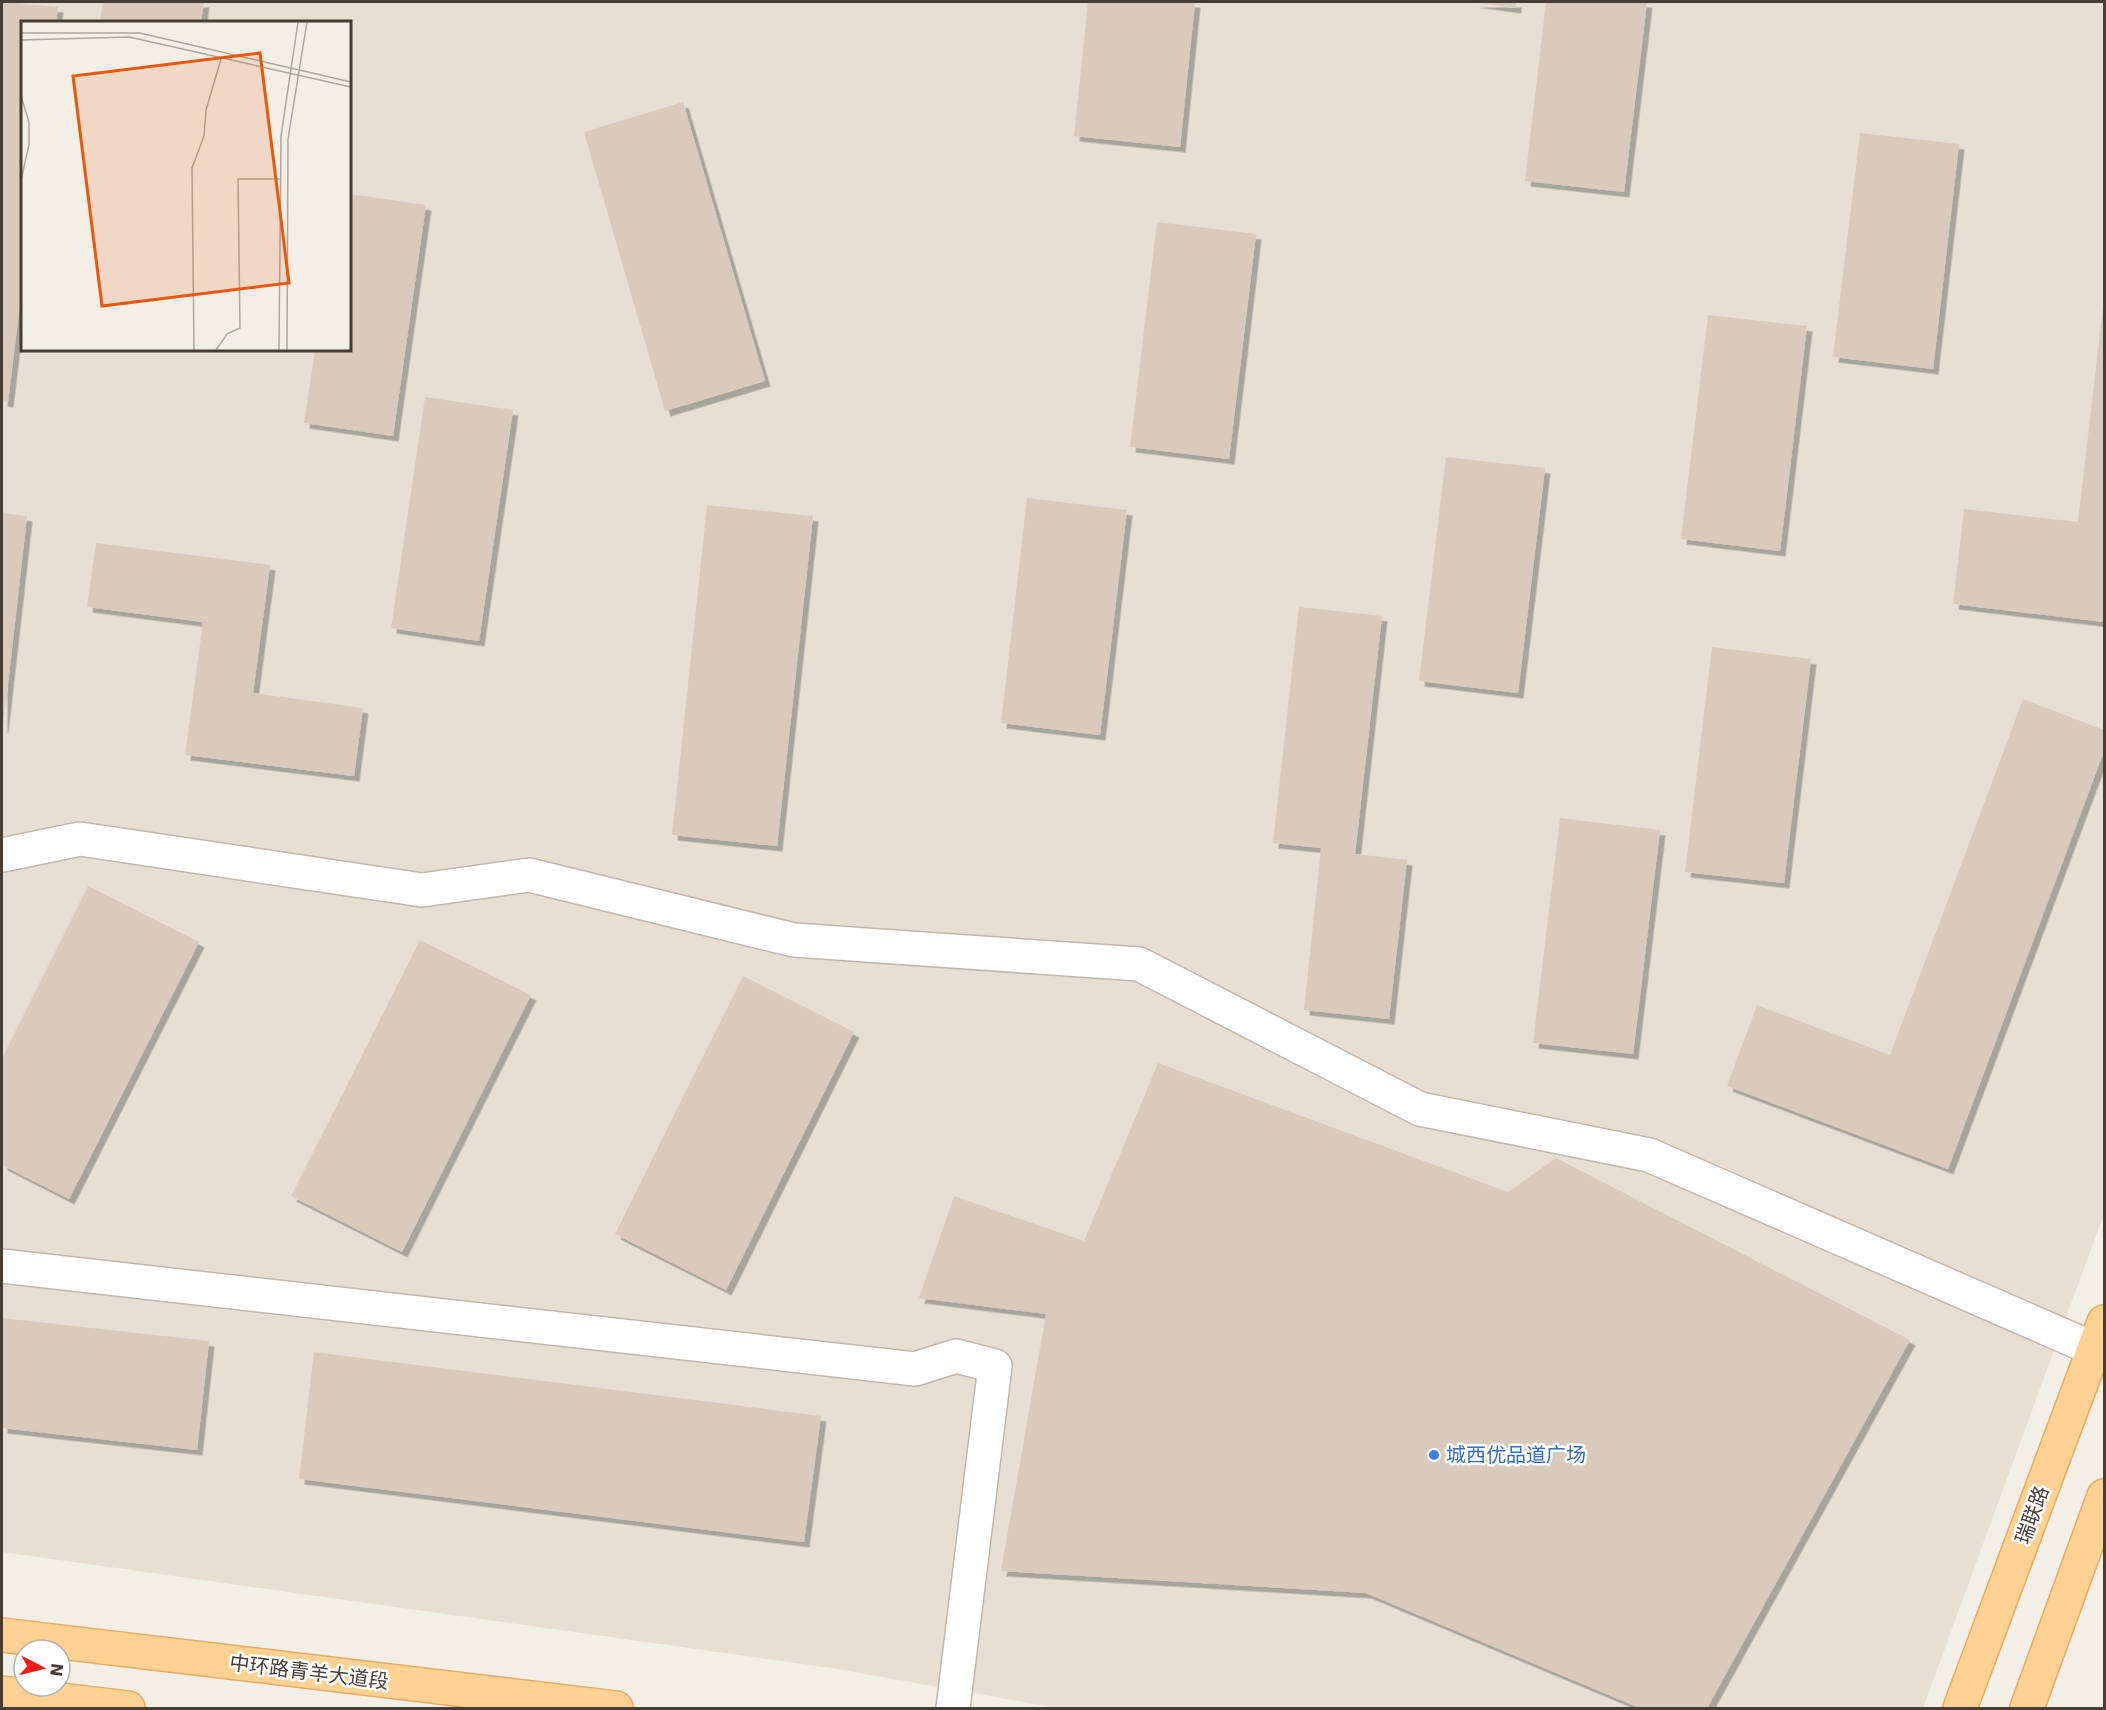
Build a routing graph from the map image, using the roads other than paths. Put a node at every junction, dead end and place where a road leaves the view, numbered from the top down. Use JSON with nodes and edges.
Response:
{"nodes":[{"id":1,"x":2,"y":855,"type":"edge"},
{"id":2,"x":2,"y":1266,"type":"edge"},
{"id":3,"x":2099,"y":1336,"type":"edge"},
{"id":4,"x":2104,"y":1496,"type":"edge"},
{"id":5,"x":2,"y":1635,"type":"edge"},
{"id":6,"x":2,"y":1693,"type":"edge"},
{"id":7,"x":128,"y":1708,"type":"edge"},
{"id":8,"x":616,"y":1708,"type":"edge"},
{"id":9,"x":953,"y":1708,"type":"edge"},
{"id":10,"x":1960,"y":1708,"type":"edge"},
{"id":11,"x":2027,"y":1708,"type":"edge"}],
"edges":[{"from":1,"to":3,"type":"street"},
{"from":2,"to":9,"type":"street"},
{"from":3,"to":10,"type":"main road","name":"瑞联路"},
{"from":4,"to":11,"type":"main road"},
{"from":5,"to":8,"type":"main road","name":"中环路青羊大道段"},
{"from":6,"to":7,"type":"main road"}]}
